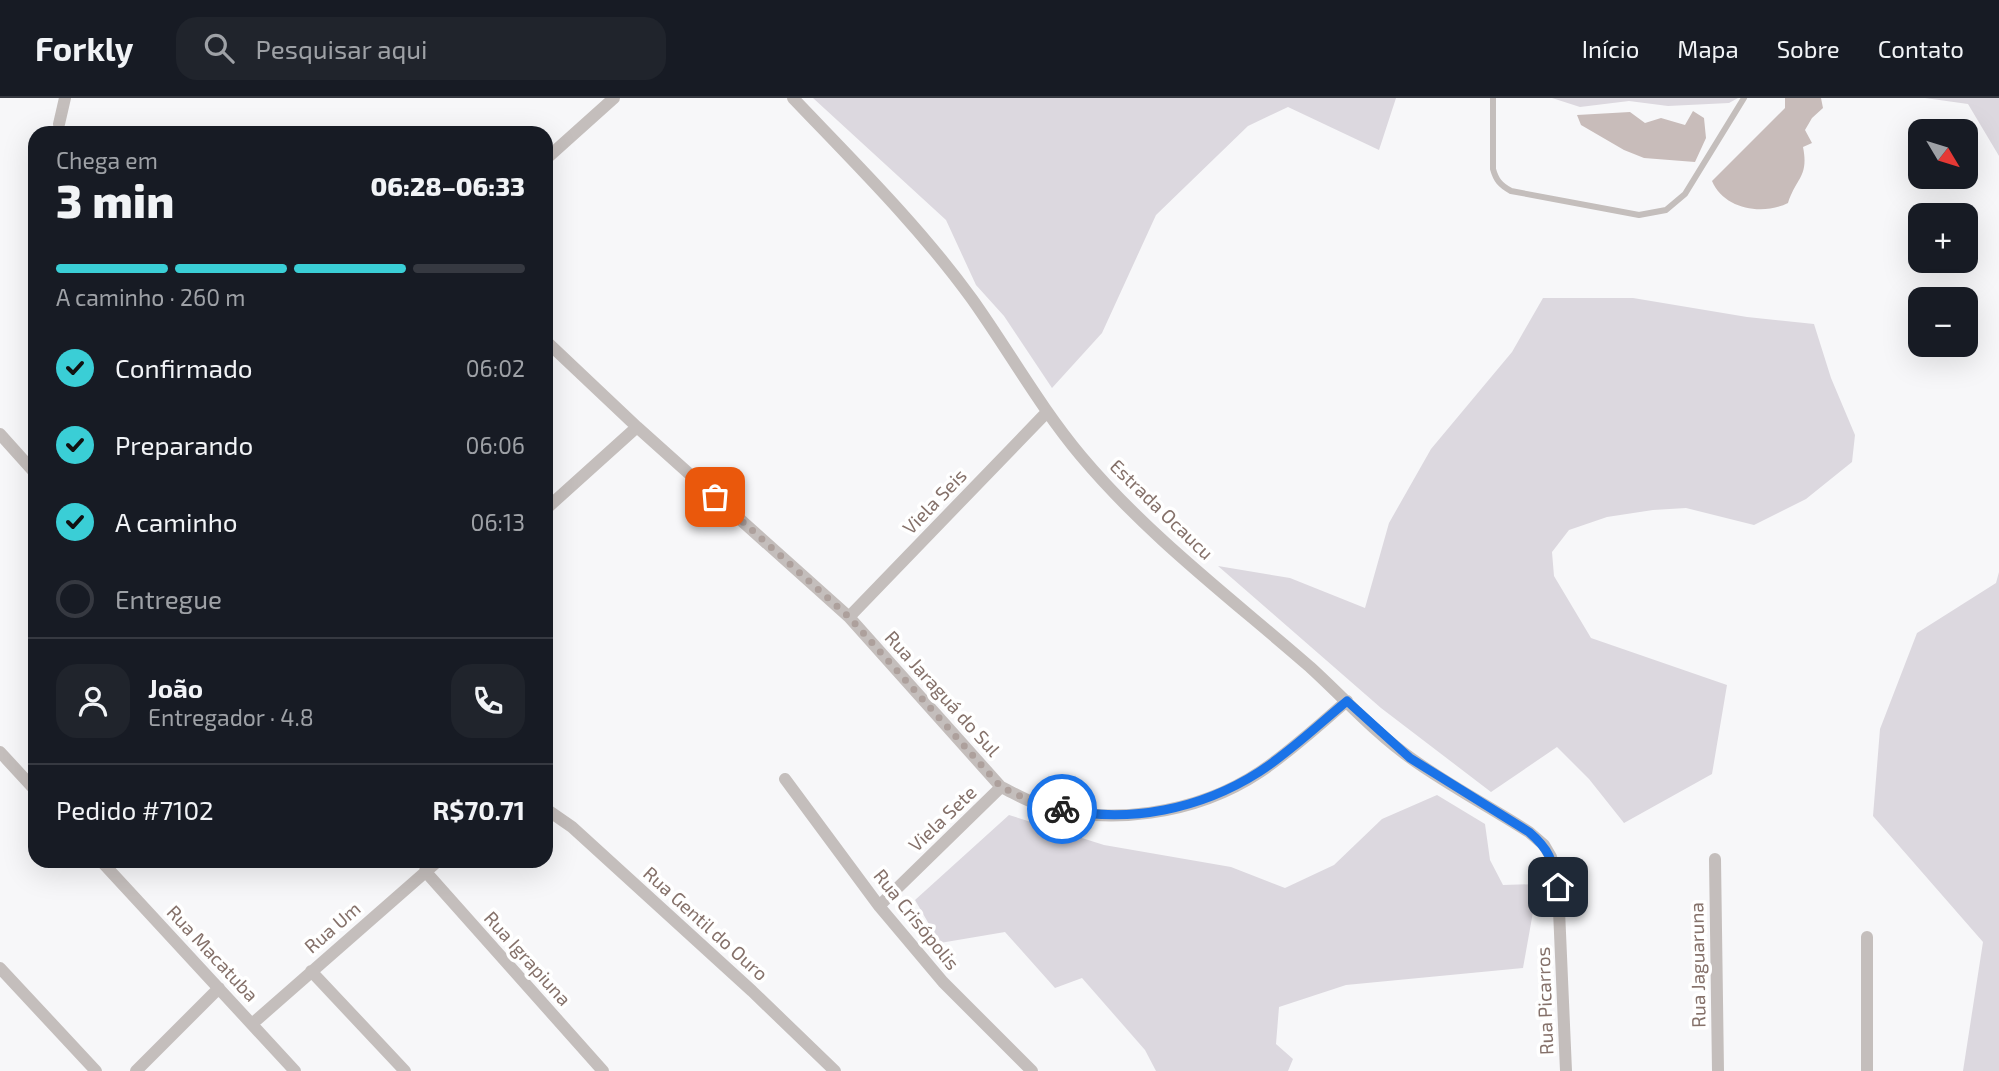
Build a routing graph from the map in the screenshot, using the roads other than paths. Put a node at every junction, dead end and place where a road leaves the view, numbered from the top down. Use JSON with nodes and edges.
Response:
{"nodes":[{"id":1,"x":65,"y":98,"type":"edge"},
{"id":2,"x":614,"y":98,"type":"edge"},
{"id":3,"x":793,"y":98,"type":"edge"},
{"id":4,"x":1493,"y":98,"type":"edge"},
{"id":5,"x":1744,"y":98,"type":"edge"},
{"id":6,"x":59,"y":124,"type":"dead end"},
{"id":7,"x":553,"y":153,"type":"edge"},
{"id":8,"x":553,"y":348,"type":"edge"},
{"id":9,"x":1047,"y":412,"type":"junction"},
{"id":10,"x":637,"y":427,"type":"junction"},
{"id":11,"x":0,"y":434,"type":"edge"},
{"id":12,"x":28,"y":465,"type":"edge"},
{"id":13,"x":553,"y":503,"type":"edge"},
{"id":14,"x":849,"y":617,"type":"junction"},
{"id":15,"x":1347,"y":701,"type":"junction"},
{"id":16,"x":0,"y":752,"type":"edge"},
{"id":17,"x":785,"y":779,"type":"dead end"},
{"id":18,"x":28,"y":782,"type":"edge"},
{"id":19,"x":1001,"y":787,"type":"junction"},
{"id":20,"x":553,"y":814,"type":"edge"},
{"id":21,"x":1715,"y":859,"type":"dead end"},
{"id":22,"x":108,"y":868,"type":"edge"},
{"id":23,"x":429,"y":868,"type":"edge"},
{"id":24,"x":425,"y":871,"type":"junction"},
{"id":25,"x":1558,"y":887,"type":"joint"},
{"id":26,"x":879,"y":906,"type":"junction"},
{"id":27,"x":1867,"y":937,"type":"dead end"},
{"id":28,"x":0,"y":968,"type":"edge"},
{"id":29,"x":311,"y":971,"type":"junction"},
{"id":30,"x":219,"y":988,"type":"junction"},
{"id":31,"x":252,"y":1024,"type":"junction"},
{"id":32,"x":96,"y":1071,"type":"edge"},
{"id":33,"x":136,"y":1071,"type":"edge"},
{"id":34,"x":295,"y":1071,"type":"edge"},
{"id":35,"x":405,"y":1071,"type":"edge"},
{"id":36,"x":603,"y":1071,"type":"edge"},
{"id":37,"x":835,"y":1071,"type":"edge"},
{"id":38,"x":1032,"y":1071,"type":"edge"},
{"id":39,"x":1566,"y":1071,"type":"edge"},
{"id":40,"x":1718,"y":1071,"type":"edge"},
{"id":41,"x":1867,"y":1071,"type":"edge"}],
"edges":[{"from":1,"to":6,"type":"street"},
{"from":2,"to":7,"type":"street"},
{"from":3,"to":9,"type":"street","name":"Estrada Ocaucu"},
{"from":4,"to":5,"type":"lane"},
{"from":8,"to":10,"type":"street","name":"Rua Jaraguá do Sul"},
{"from":9,"to":14,"type":"street","name":"Viela Seis"},
{"from":9,"to":15,"type":"street","name":"Estrada Ocaucu"},
{"from":10,"to":13,"type":"street"},
{"from":10,"to":14,"type":"street","name":"Rua Jaraguá do Sul"},
{"from":11,"to":12,"type":"street"},
{"from":14,"to":19,"type":"street","name":"Rua Jaraguá do Sul"},
{"from":15,"to":19,"type":"street"},
{"from":15,"to":25,"type":"street","name":"Estrada Ocaucu"},
{"from":16,"to":18,"type":"street"},
{"from":17,"to":26,"type":"street","name":"Rua Crisópolis"},
{"from":19,"to":26,"type":"street","name":"Viela Sete"},
{"from":20,"to":37,"type":"street","name":"Rua Gentil do Ouro"},
{"from":21,"to":40,"type":"street","name":"Rua Jaguaruna"},
{"from":22,"to":30,"type":"street","name":"Rua Macatuba"},
{"from":23,"to":24,"type":"street","name":"Rua Um"},
{"from":24,"to":29,"type":"street","name":"Rua Um"},
{"from":24,"to":36,"type":"street","name":"Rua Igrapiuna"},
{"from":25,"to":39,"type":"street","name":"Rua Picarros"},
{"from":26,"to":38,"type":"street","name":"Rua Crisópolis"},
{"from":27,"to":41,"type":"street"},
{"from":28,"to":32,"type":"street"},
{"from":29,"to":31,"type":"street","name":"Rua Um"},
{"from":29,"to":35,"type":"street"},
{"from":30,"to":31,"type":"street","name":"Rua Macatuba"},
{"from":30,"to":33,"type":"street"},
{"from":31,"to":34,"type":"street","name":"Rua Macatuba"}]}
